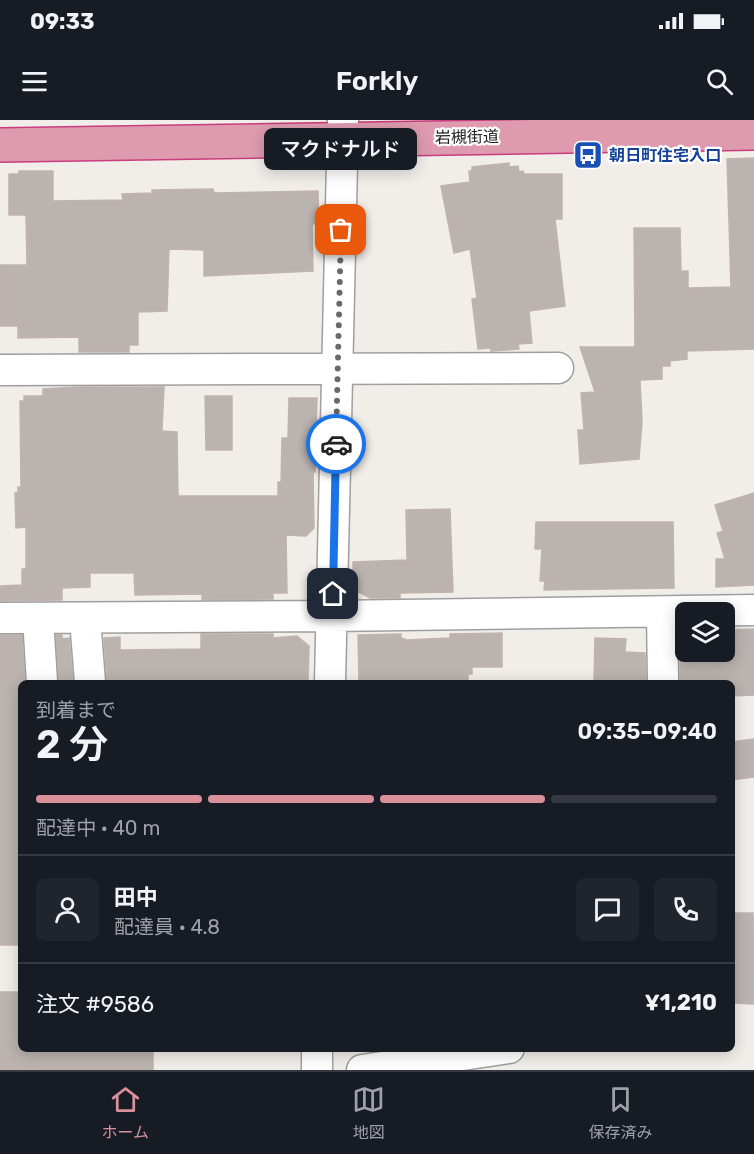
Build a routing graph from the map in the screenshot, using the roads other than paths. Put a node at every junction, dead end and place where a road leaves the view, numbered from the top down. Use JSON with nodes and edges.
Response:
{"nodes":[{"id":1,"x":343,"y":129,"type":"edge"},
{"id":2,"x":754,"y":133,"type":"edge"},
{"id":3,"x":0,"y":145,"type":"edge"},
{"id":4,"x":338,"y":368,"type":"junction"},
{"id":5,"x":558,"y":368,"type":"dead end"},
{"id":6,"x":0,"y":370,"type":"edge"},
{"id":7,"x":754,"y":610,"type":"edge"},
{"id":8,"x":662,"y":612,"type":"junction"},
{"id":9,"x":332,"y":616,"type":"junction"},
{"id":10,"x":0,"y":618,"type":"edge"},
{"id":11,"x":38,"y":618,"type":"junction"},
{"id":12,"x":86,"y":619,"type":"junction"},
{"id":13,"x":42,"y":680,"type":"edge"},
{"id":14,"x":90,"y":680,"type":"edge"},
{"id":15,"x":330,"y":680,"type":"edge"},
{"id":16,"x":663,"y":680,"type":"edge"},
{"id":17,"x":317,"y":1052,"type":"edge"},
{"id":18,"x":482,"y":1052,"type":"edge"},
{"id":19,"x":316,"y":1070,"type":"edge"},
{"id":20,"x":362,"y":1070,"type":"edge"}],
"edges":[{"from":1,"to":2,"type":"highway","name":"岩槻街道"},
{"from":1,"to":3,"type":"highway","name":"岩槻街道"},
{"from":1,"to":4,"type":"street"},
{"from":4,"to":5,"type":"street"},
{"from":4,"to":6,"type":"street"},
{"from":4,"to":9,"type":"street"},
{"from":7,"to":8,"type":"street"},
{"from":8,"to":9,"type":"street"},
{"from":8,"to":16,"type":"street"},
{"from":9,"to":12,"type":"street"},
{"from":9,"to":15,"type":"street"},
{"from":10,"to":11,"type":"street"},
{"from":11,"to":12,"type":"street"},
{"from":11,"to":13,"type":"street"},
{"from":12,"to":14,"type":"street"},
{"from":17,"to":19,"type":"street"},
{"from":18,"to":20,"type":"street"}]}
